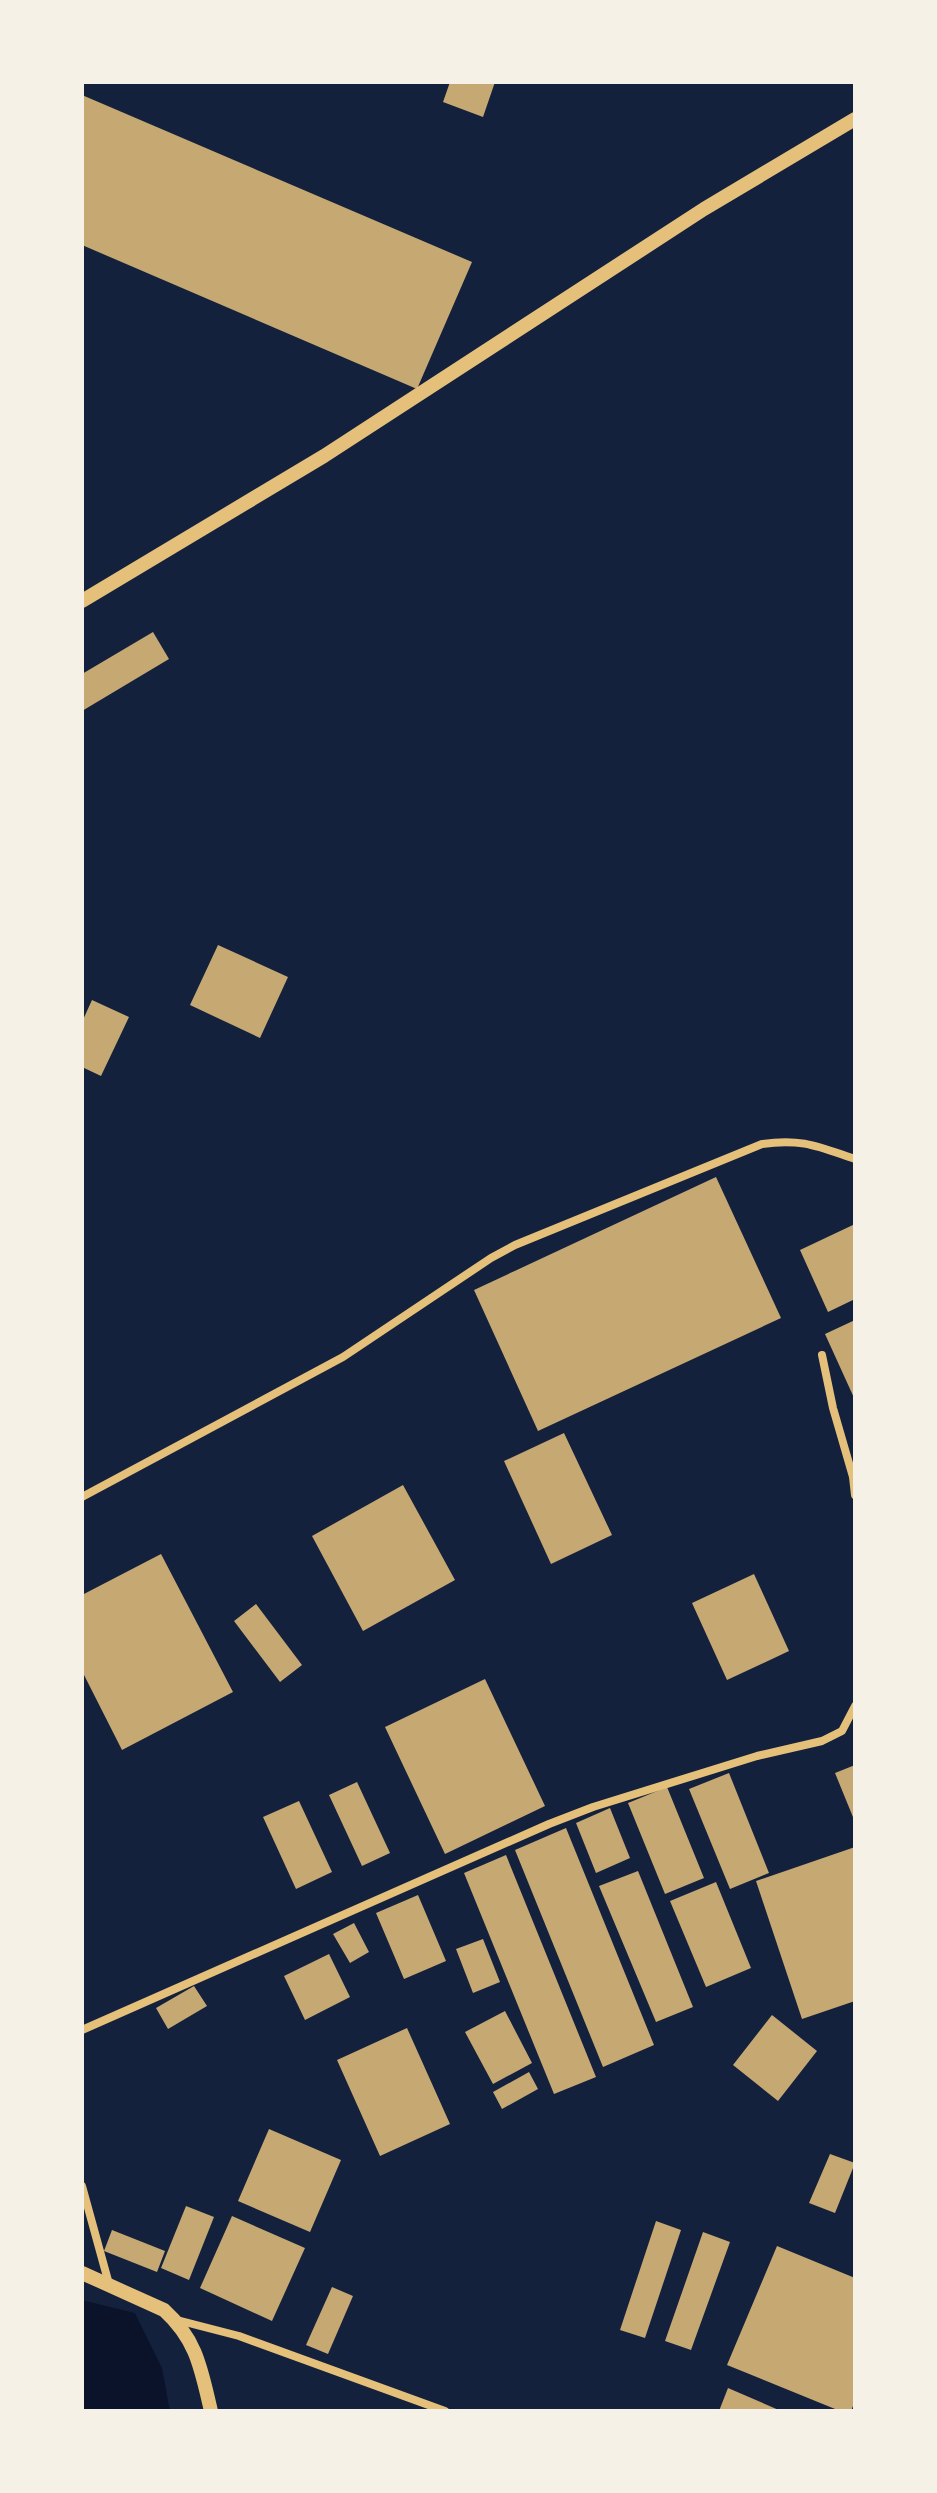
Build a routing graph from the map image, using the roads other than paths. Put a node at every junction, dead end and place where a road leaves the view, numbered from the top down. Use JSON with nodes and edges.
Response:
{"nodes":[{"id":1,"x":855,"y":119,"type":"edge"},
{"id":2,"x":82,"y":601,"type":"edge"},
{"id":3,"x":855,"y":1159,"type":"edge"},
{"id":4,"x":822,"y":1355,"type":"dead end"},
{"id":5,"x":855,"y":1495,"type":"edge"},
{"id":6,"x":82,"y":1497,"type":"edge"},
{"id":7,"x":855,"y":1706,"type":"edge"},
{"id":8,"x":82,"y":2030,"type":"edge"},
{"id":9,"x":82,"y":2186,"type":"edge"},
{"id":10,"x":82,"y":2273,"type":"edge"},
{"id":11,"x":109,"y":2284,"type":"junction"},
{"id":12,"x":175,"y":2320,"type":"junction"},
{"id":13,"x":211,"y":2411,"type":"edge"},
{"id":14,"x":445,"y":2411,"type":"edge"}],
"edges":[{"from":1,"to":2,"type":"street"},
{"from":3,"to":6,"type":"street"},
{"from":4,"to":5,"type":"street"},
{"from":7,"to":8,"type":"street"},
{"from":9,"to":11,"type":"street"},
{"from":10,"to":11,"type":"street"},
{"from":11,"to":12,"type":"street"},
{"from":12,"to":13,"type":"street"},
{"from":12,"to":14,"type":"street"}]}
